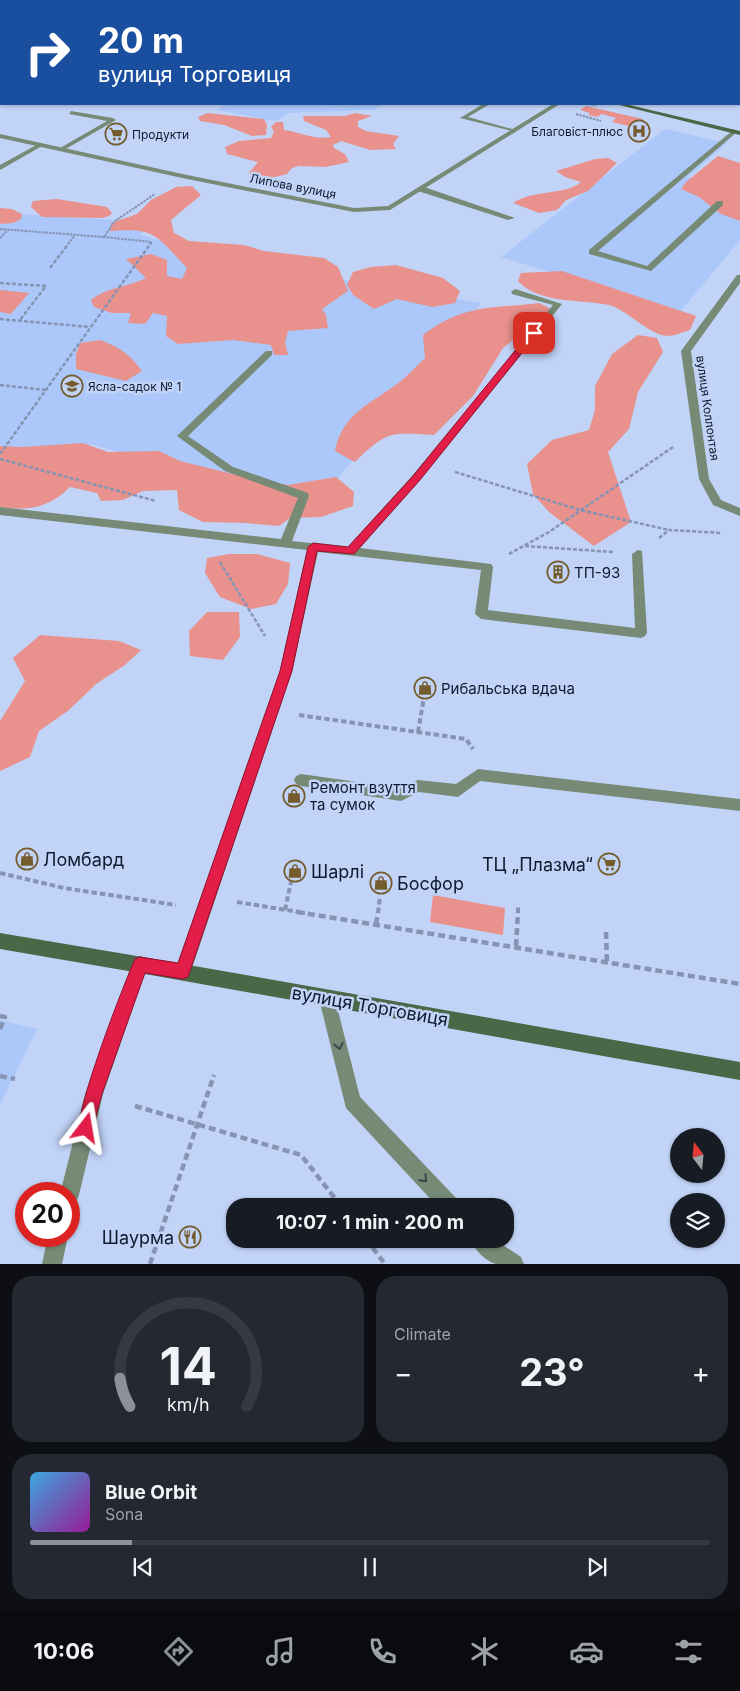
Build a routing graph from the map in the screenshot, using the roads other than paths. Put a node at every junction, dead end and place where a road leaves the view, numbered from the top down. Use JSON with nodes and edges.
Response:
{"nodes":[{"id":1,"x":486,"y":105,"type":"edge"},
{"id":2,"x":555,"y":105,"type":"edge"},
{"id":3,"x":622,"y":105,"type":"edge"},
{"id":4,"x":71,"y":113,"type":"dead end"},
{"id":5,"x":514,"y":131,"type":"junction"},
{"id":6,"x":737,"y":132,"type":"edge"},
{"id":7,"x":0,"y":136,"type":"edge"},
{"id":8,"x":40,"y":145,"type":"junction"},
{"id":9,"x":62,"y":150,"type":"junction"},
{"id":10,"x":0,"y":168,"type":"edge"},
{"id":11,"x":421,"y":188,"type":"junction"},
{"id":12,"x":720,"y":203,"type":"dead end"},
{"id":13,"x":511,"y":218,"type":"dead end"},
{"id":14,"x":740,"y":277,"type":"edge"},
{"id":15,"x":515,"y":292,"type":"dead end"},
{"id":16,"x":269,"y":353,"type":"dead end"},
{"id":17,"x":0,"y":510,"type":"edge"},
{"id":18,"x":740,"y":512,"type":"edge"},
{"id":19,"x":284,"y":543,"type":"junction"},
{"id":20,"x":313,"y":547,"type":"junction"},
{"id":21,"x":351,"y":551,"type":"junction"},
{"id":22,"x":638,"y":554,"type":"road end"},
{"id":23,"x":301,"y":780,"type":"dead end"},
{"id":24,"x":740,"y":806,"type":"edge"},
{"id":25,"x":0,"y":941,"type":"edge"},
{"id":26,"x":140,"y":964,"type":"junction"},
{"id":27,"x":183,"y":971,"type":"junction"},
{"id":28,"x":328,"y":999,"type":"junction"},
{"id":29,"x":740,"y":1071,"type":"edge"},
{"id":30,"x":72,"y":1182,"type":"edge"},
{"id":31,"x":442,"y":1198,"type":"edge"},
{"id":32,"x":56,"y":1247,"type":"edge"},
{"id":33,"x":488,"y":1248,"type":"edge"},
{"id":34,"x":52,"y":1264,"type":"edge"},
{"id":35,"x":514,"y":1264,"type":"edge"}],
"edges":[{"from":1,"to":5,"type":"street"},
{"from":2,"to":5,"type":"street","name":"Липова вулиця"},
{"from":3,"to":6,"type":"main road"},
{"from":4,"to":9,"type":"street"},
{"from":5,"to":11,"type":"street","name":"Липова вулиця"},
{"from":6,"to":12,"type":"street"},
{"from":7,"to":8,"type":"street","name":"Липова вулиця"},
{"from":8,"to":9,"type":"street","name":"Липова вулиця"},
{"from":8,"to":10,"type":"street"},
{"from":9,"to":11,"type":"street","name":"Липова вулиця"},
{"from":11,"to":13,"type":"street"},
{"from":14,"to":18,"type":"street","name":"вулиця Коллонтая"},
{"from":15,"to":21,"type":"street"},
{"from":16,"to":19,"type":"street"},
{"from":17,"to":19,"type":"street"},
{"from":19,"to":20,"type":"street"},
{"from":20,"to":21,"type":"street"},
{"from":20,"to":27,"type":"street"},
{"from":21,"to":22,"type":"street"},
{"from":23,"to":24,"type":"street"},
{"from":25,"to":26,"type":"main road","name":"вулиця Торговиця"},
{"from":26,"to":27,"type":"main road","name":"вулиця Торговиця"},
{"from":26,"to":30,"type":"street"},
{"from":27,"to":28,"type":"main road","name":"вулиця Торговиця"},
{"from":28,"to":29,"type":"main road","name":"вулиця Торговиця"},
{"from":28,"to":31,"type":"street","one_way":true},
{"from":32,"to":34,"type":"street"},
{"from":33,"to":35,"type":"street"}]}
